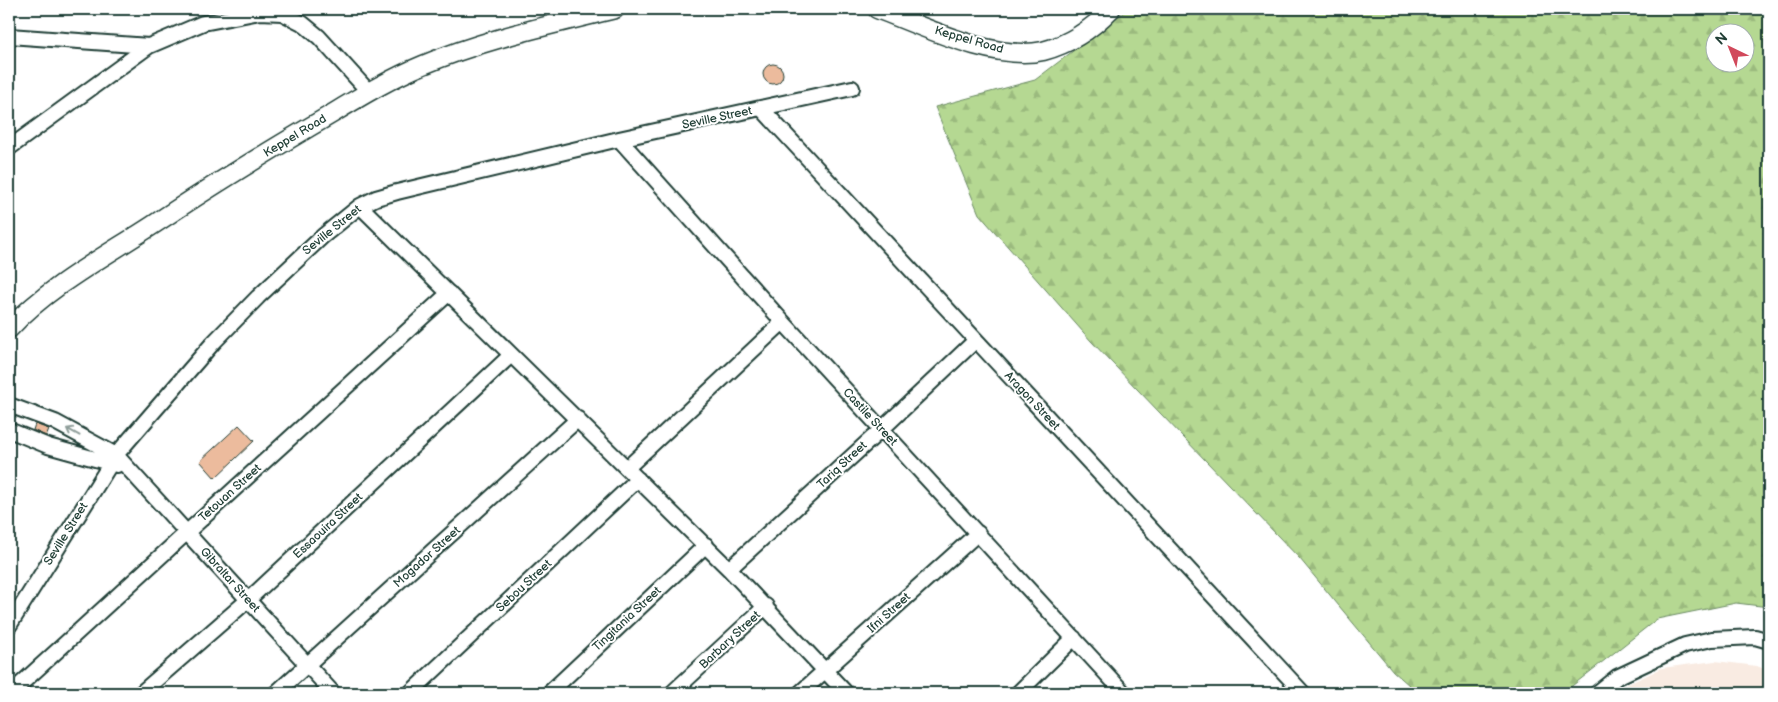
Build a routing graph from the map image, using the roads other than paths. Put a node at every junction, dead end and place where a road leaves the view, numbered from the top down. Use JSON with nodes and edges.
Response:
{"nodes":[{"id":1,"x":615,"y":9,"type":"edge"},
{"id":2,"x":877,"y":9,"type":"edge"},
{"id":3,"x":1111,"y":9,"type":"edge"},
{"id":4,"x":220,"y":14,"type":"edge"},
{"id":5,"x":9,"y":36,"type":"edge"},
{"id":6,"x":149,"y":46,"type":"junction"},
{"id":7,"x":852,"y":88,"type":"dead end"},
{"id":8,"x":369,"y":92,"type":"junction"},
{"id":9,"x":761,"y":108,"type":"junction"},
{"id":10,"x":619,"y":139,"type":"junction"},
{"id":11,"x":9,"y":148,"type":"edge"},
{"id":12,"x":360,"y":206,"type":"junction"},
{"id":13,"x":448,"y":293,"type":"junction"},
{"id":14,"x":783,"y":322,"type":"junction"},
{"id":15,"x":9,"y":329,"type":"edge"},
{"id":16,"x":976,"y":340,"type":"junction"},
{"id":17,"x":511,"y":355,"type":"junction"},
{"id":18,"x":9,"y":405,"type":"edge"},
{"id":19,"x":578,"y":419,"type":"junction"},
{"id":20,"x":882,"y":429,"type":"junction"},
{"id":21,"x":9,"y":430,"type":"edge"},
{"id":22,"x":113,"y":459,"type":"junction"},
{"id":23,"x":627,"y":468,"type":"junction"},
{"id":24,"x":638,"y":479,"type":"junction"},
{"id":25,"x":187,"y":532,"type":"junction"},
{"id":26,"x":978,"y":533,"type":"junction"},
{"id":27,"x":706,"y":545,"type":"junction"},
{"id":28,"x":730,"y":569,"type":"junction"},
{"id":29,"x":248,"y":600,"type":"junction"},
{"id":30,"x":766,"y":606,"type":"junction"},
{"id":31,"x":9,"y":626,"type":"edge"},
{"id":32,"x":1074,"y":638,"type":"junction"},
{"id":33,"x":1769,"y":641,"type":"edge"},
{"id":34,"x":308,"y":665,"type":"junction"},
{"id":35,"x":825,"y":670,"type":"junction"},
{"id":36,"x":11,"y":693,"type":"edge"},
{"id":37,"x":141,"y":693,"type":"edge"},
{"id":38,"x":276,"y":693,"type":"edge"},
{"id":39,"x":333,"y":693,"type":"edge"},
{"id":40,"x":410,"y":693,"type":"edge"},
{"id":41,"x":549,"y":693,"type":"edge"},
{"id":42,"x":672,"y":693,"type":"edge"},
{"id":43,"x":800,"y":693,"type":"edge"},
{"id":44,"x":846,"y":693,"type":"edge"},
{"id":45,"x":1018,"y":693,"type":"edge"},
{"id":46,"x":1124,"y":693,"type":"edge"},
{"id":47,"x":1303,"y":693,"type":"edge"},
{"id":48,"x":1597,"y":693,"type":"edge"}],
"edges":[{"from":1,"to":8,"type":"street","name":"Keppel Road"},
{"from":2,"to":3,"type":"street","name":"Keppel Road"},
{"from":4,"to":6,"type":"street"},
{"from":4,"to":8,"type":"street"},
{"from":5,"to":6,"type":"street"},
{"from":6,"to":11,"type":"street"},
{"from":7,"to":9,"type":"street","name":"Seville Street"},
{"from":8,"to":15,"type":"street","name":"Keppel Road"},
{"from":9,"to":10,"type":"street","name":"Seville Street"},
{"from":9,"to":16,"type":"street","name":"Aragon Street"},
{"from":10,"to":12,"type":"street","name":"Seville Street"},
{"from":10,"to":14,"type":"street","name":"Castile Street"},
{"from":12,"to":13,"type":"street"},
{"from":12,"to":22,"type":"street","name":"Seville Street"},
{"from":13,"to":17,"type":"street"},
{"from":13,"to":25,"type":"street","name":"Tetouan Street"},
{"from":14,"to":20,"type":"street","name":"Castile Street"},
{"from":14,"to":23,"type":"street"},
{"from":16,"to":20,"type":"street","name":"Tariq Street"},
{"from":16,"to":47,"type":"street","name":"Aragon Street"},
{"from":17,"to":19,"type":"street"},
{"from":17,"to":29,"type":"street","name":"Essaouira Street"},
{"from":22,"to":18,"type":"street","one_way":true},
{"from":19,"to":23,"type":"street"},
{"from":19,"to":34,"type":"street","name":"Mogador Street"},
{"from":20,"to":26,"type":"street","name":"Castile Street"},
{"from":20,"to":28,"type":"street","name":"Tariq Street"},
{"from":21,"to":22,"type":"street"},
{"from":22,"to":25,"type":"street","name":"Gibraltar Street"},
{"from":22,"to":31,"type":"street","name":"Seville Street"},
{"from":23,"to":24,"type":"street"},
{"from":24,"to":27,"type":"street"},
{"from":24,"to":40,"type":"street","name":"Sebou Street"},
{"from":25,"to":29,"type":"street","name":"Gibraltar Street"},
{"from":25,"to":36,"type":"street","name":"Tetouan Street"},
{"from":26,"to":32,"type":"street","name":"Castile Street"},
{"from":26,"to":35,"type":"street","name":"Ifni Street"},
{"from":27,"to":28,"type":"street"},
{"from":27,"to":41,"type":"street","name":"Tingitania Street"},
{"from":28,"to":30,"type":"street"},
{"from":29,"to":34,"type":"street","name":"Gibraltar Street"},
{"from":29,"to":37,"type":"street","name":"Essaouira Street"},
{"from":30,"to":35,"type":"street"},
{"from":30,"to":42,"type":"street","name":"Barbary Street"},
{"from":32,"to":45,"type":"street"},
{"from":32,"to":46,"type":"street","name":"Castile Street"},
{"from":33,"to":48,"type":"street"},
{"from":34,"to":38,"type":"street","name":"Mogador Street"},
{"from":34,"to":39,"type":"street","name":"Gibraltar Street"},
{"from":35,"to":43,"type":"street","name":"Ifni Street"},
{"from":35,"to":44,"type":"street"}]}
